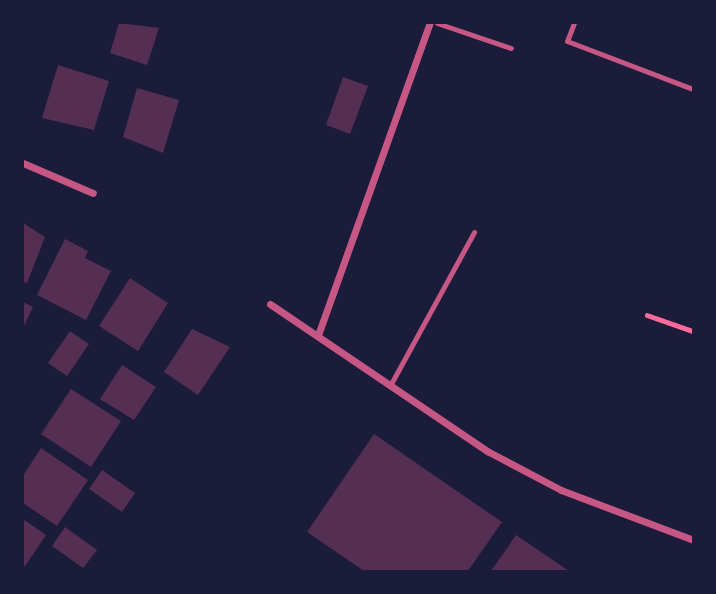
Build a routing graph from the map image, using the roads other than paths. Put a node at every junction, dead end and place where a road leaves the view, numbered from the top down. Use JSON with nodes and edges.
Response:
{"nodes":[{"id":1,"x":430,"y":23,"type":"edge"},
{"id":2,"x":437,"y":23,"type":"edge"},
{"id":3,"x":574,"y":23,"type":"edge"},
{"id":4,"x":511,"y":48,"type":"dead end"},
{"id":5,"x":693,"y":89,"type":"edge"},
{"id":6,"x":23,"y":163,"type":"edge"},
{"id":7,"x":93,"y":193,"type":"dead end"},
{"id":8,"x":474,"y":232,"type":"dead end"},
{"id":9,"x":270,"y":304,"type":"dead end"},
{"id":10,"x":318,"y":335,"type":"junction"},
{"id":11,"x":392,"y":382,"type":"junction"},
{"id":12,"x":693,"y":540,"type":"edge"}],
"edges":[{"from":1,"to":10,"type":"street"},
{"from":2,"to":4,"type":"lane"},
{"from":3,"to":5,"type":"lane"},
{"from":6,"to":7,"type":"street"},
{"from":8,"to":11,"type":"lane"},
{"from":9,"to":10,"type":"street"},
{"from":10,"to":11,"type":"street"},
{"from":11,"to":12,"type":"street"}]}
